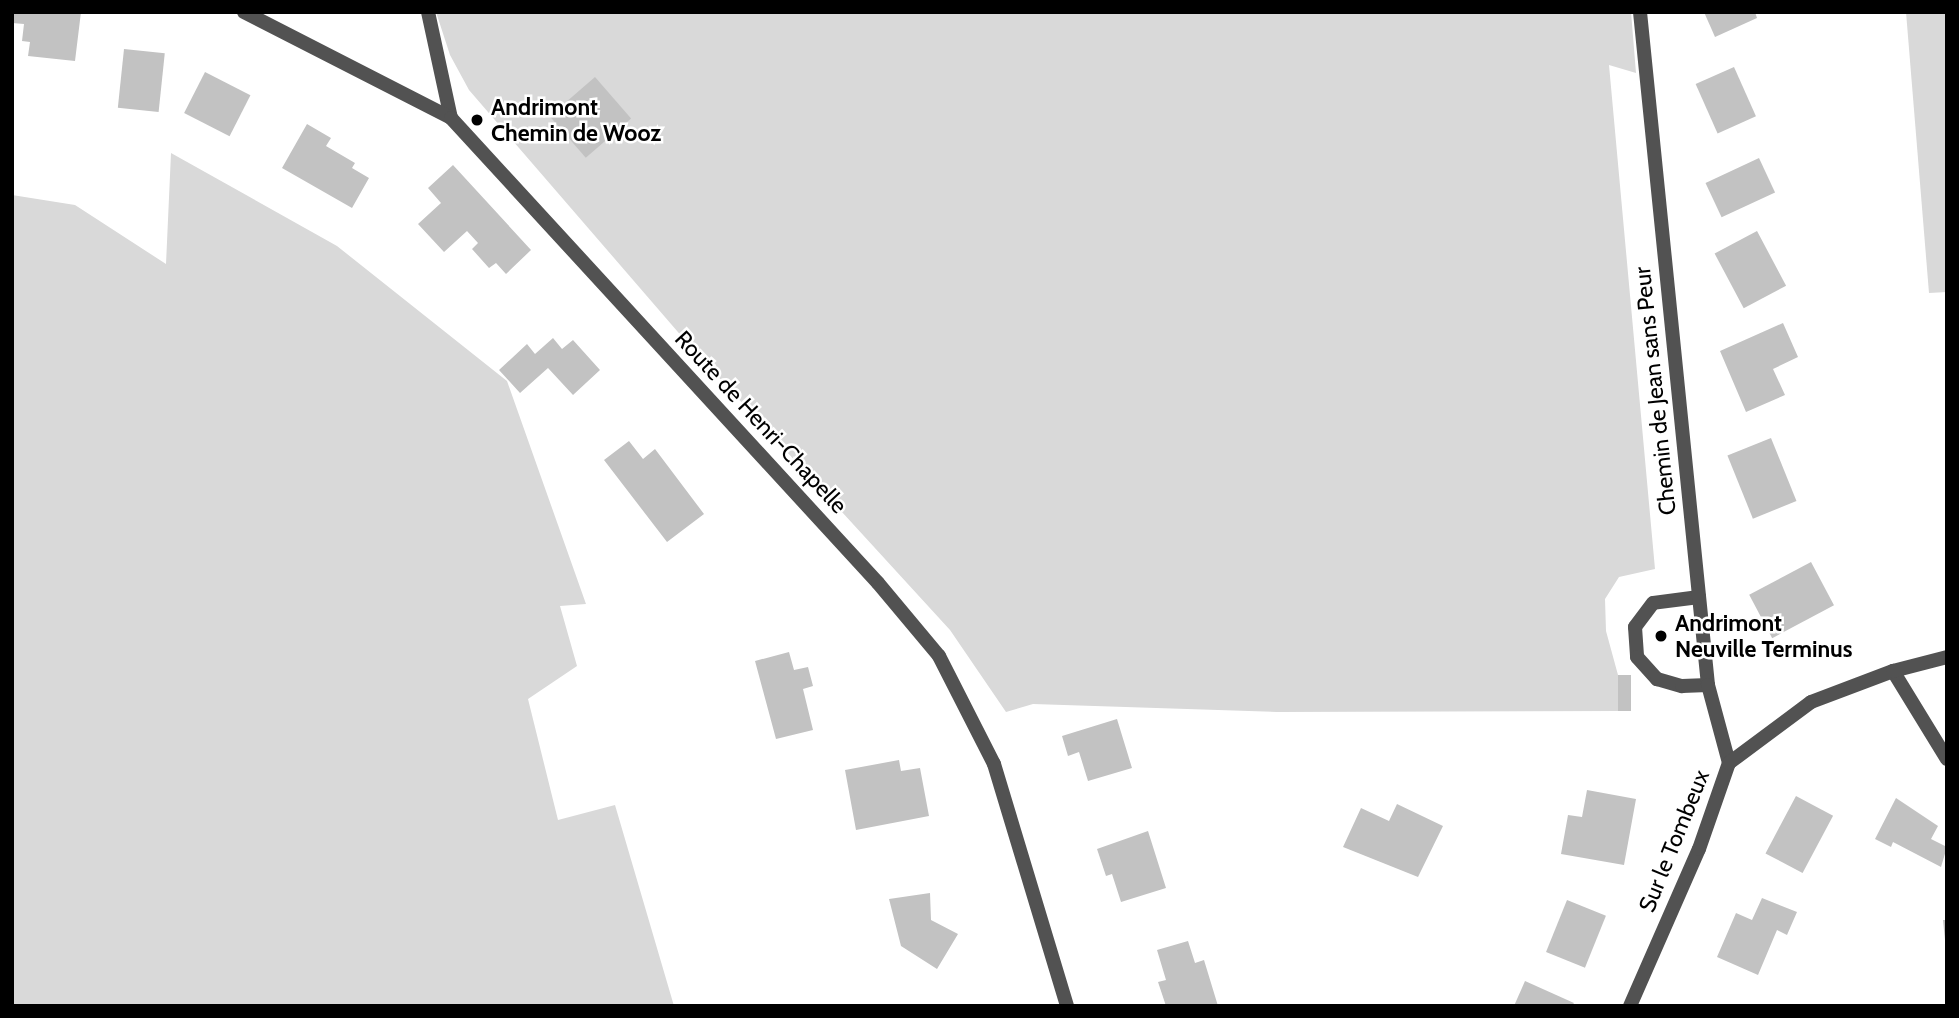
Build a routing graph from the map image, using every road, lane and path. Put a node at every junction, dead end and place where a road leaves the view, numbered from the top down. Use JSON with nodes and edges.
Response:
{"nodes":[{"id":1,"x":244,"y":12,"type":"edge"},
{"id":2,"x":428,"y":12,"type":"edge"},
{"id":3,"x":1640,"y":12,"type":"edge"},
{"id":4,"x":451,"y":118,"type":"junction"},
{"id":5,"x":1699,"y":597,"type":"junction"},
{"id":6,"x":1947,"y":657,"type":"edge"},
{"id":7,"x":1893,"y":671,"type":"junction"},
{"id":8,"x":1708,"y":685,"type":"junction"},
{"id":9,"x":1947,"y":759,"type":"edge"},
{"id":10,"x":1729,"y":764,"type":"junction"},
{"id":11,"x":1067,"y":1006,"type":"edge"},
{"id":12,"x":1630,"y":1006,"type":"edge"}],
"edges":[{"from":1,"to":4,"type":"street","name":"Route de Henri-Chapelle"},
{"from":2,"to":4,"type":"street"},
{"from":3,"to":5,"type":"street","name":"Chemin de Jean sans Peur"},
{"from":4,"to":11,"type":"street","name":"Route de Henri-Chapelle"},
{"from":5,"to":8,"type":"street","name":"Chemin de Jean sans Peur"},
{"from":5,"to":8,"type":"street"},
{"from":6,"to":7,"type":"street","name":"Sur le Tombeux"},
{"from":7,"to":9,"type":"street"},
{"from":7,"to":10,"type":"street","name":"Sur le Tombeux"},
{"from":8,"to":10,"type":"street","name":"Chemin de Jean sans Peur"},
{"from":10,"to":12,"type":"street","name":"Sur le Tombeux"}]}
